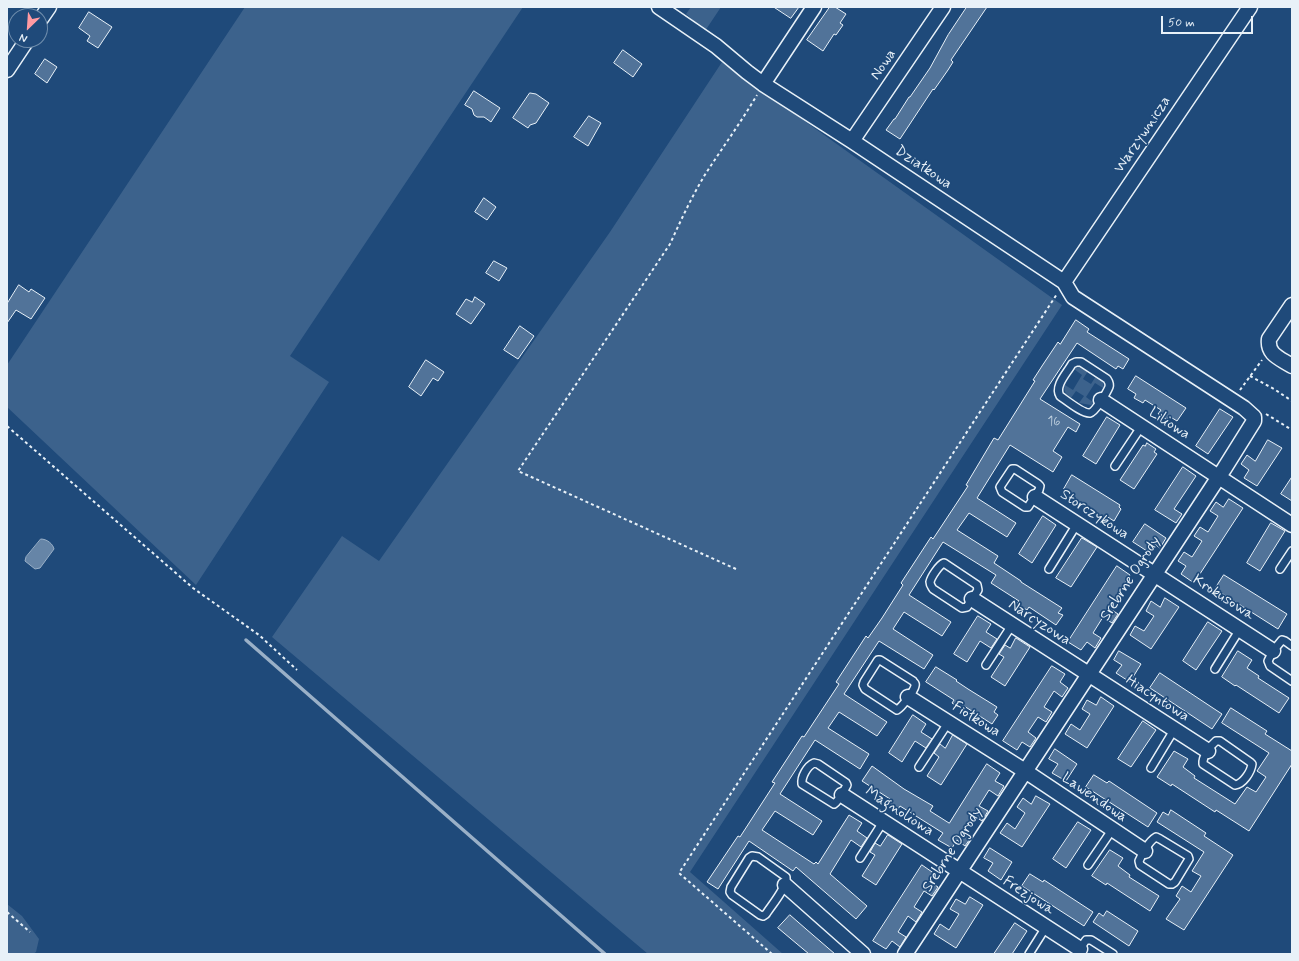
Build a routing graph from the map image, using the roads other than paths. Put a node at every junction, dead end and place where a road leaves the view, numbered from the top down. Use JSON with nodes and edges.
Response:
{"nodes":[{"id":1,"x":658,"y":7,"type":"edge"},
{"id":2,"x":814,"y":7,"type":"edge"},
{"id":3,"x":943,"y":7,"type":"edge"},
{"id":4,"x":1250,"y":7,"type":"edge"},
{"id":5,"x":674,"y":11,"type":"edge"},
{"id":6,"x":22,"y":48,"type":"edge"},
{"id":7,"x":7,"y":70,"type":"edge"},
{"id":8,"x":763,"y":84,"type":"junction"},
{"id":9,"x":852,"y":141,"type":"junction"},
{"id":10,"x":1064,"y":282,"type":"junction"},
{"id":11,"x":1292,"y":305,"type":"edge"},
{"id":12,"x":1292,"y":366,"type":"edge"},
{"id":13,"x":1101,"y":400,"type":"junction"},
{"id":14,"x":1141,"y":426,"type":"junction"},
{"id":15,"x":1115,"y":466,"type":"dead end"},
{"id":16,"x":1218,"y":477,"type":"junction"},
{"id":17,"x":1035,"y":497,"type":"junction"},
{"id":18,"x":1078,"y":524,"type":"junction"},
{"id":19,"x":1292,"y":524,"type":"edge"},
{"id":20,"x":1292,"y":551,"type":"edge"},
{"id":21,"x":1049,"y":569,"type":"dead end"},
{"id":22,"x":1280,"y":569,"type":"dead end"},
{"id":23,"x":1155,"y":574,"type":"junction"},
{"id":24,"x":972,"y":599,"type":"junction"},
{"id":25,"x":1012,"y":625,"type":"junction"},
{"id":26,"x":1240,"y":629,"type":"junction"},
{"id":27,"x":1292,"y":646,"type":"edge"},
{"id":28,"x":1273,"y":651,"type":"junction"},
{"id":29,"x":986,"y":665,"type":"dead end"},
{"id":30,"x":1215,"y":669,"type":"dead end"},
{"id":31,"x":1088,"y":675,"type":"junction"},
{"id":32,"x":1292,"y":680,"type":"edge"},
{"id":33,"x":908,"y":697,"type":"junction"},
{"id":34,"x":948,"y":723,"type":"junction"},
{"id":35,"x":1174,"y":730,"type":"junction"},
{"id":36,"x":1208,"y":751,"type":"junction"},
{"id":37,"x":919,"y":767,"type":"dead end"},
{"id":38,"x":1151,"y":768,"type":"dead end"},
{"id":39,"x":1025,"y":772,"type":"junction"},
{"id":40,"x":842,"y":795,"type":"junction"},
{"id":41,"x":884,"y":822,"type":"junction"},
{"id":42,"x":1112,"y":830,"type":"junction"},
{"id":43,"x":1145,"y":851,"type":"junction"},
{"id":44,"x":860,"y":858,"type":"dead end"},
{"id":45,"x":1088,"y":866,"type":"dead end"},
{"id":46,"x":959,"y":871,"type":"junction"},
{"id":47,"x":785,"y":886,"type":"junction"},
{"id":48,"x":1046,"y":927,"type":"junction"},
{"id":49,"x":1078,"y":952,"type":"edge"},
{"id":50,"x":863,"y":954,"type":"edge"},
{"id":51,"x":905,"y":954,"type":"edge"},
{"id":52,"x":1029,"y":954,"type":"edge"},
{"id":53,"x":1113,"y":954,"type":"edge"}],
"edges":[{"from":1,"to":5,"type":"street","name":"Działkowa"},
{"from":2,"to":8,"type":"street"},
{"from":3,"to":9,"type":"street","name":"Nowa"},
{"from":4,"to":10,"type":"street","name":"Warzywnicza"},
{"from":5,"to":8,"type":"street","name":"Działkowa"},
{"from":6,"to":7,"type":"street"},
{"from":8,"to":9,"type":"street","name":"Działkowa"},
{"from":9,"to":10,"type":"street","name":"Działkowa"},
{"from":10,"to":16,"type":"street","name":"Srebrne Ogrody"},
{"from":11,"to":12,"type":"street"},
{"from":13,"to":13,"type":"lane"},
{"from":13,"to":14,"type":"street","name":"Liliowa"},
{"from":14,"to":15,"type":"lane"},
{"from":14,"to":16,"type":"street","name":"Liliowa"},
{"from":16,"to":19,"type":"street","name":"Liliowa"},
{"from":16,"to":23,"type":"street","name":"Srebrne Ogrody"},
{"from":17,"to":17,"type":"lane","name":"Storczykowa"},
{"from":17,"to":18,"type":"street","name":"Storczykowa"},
{"from":18,"to":21,"type":"lane"},
{"from":18,"to":23,"type":"street","name":"Storczykowa"},
{"from":20,"to":22,"type":"lane"},
{"from":23,"to":26,"type":"street","name":"Krokusowa"},
{"from":23,"to":31,"type":"street","name":"Srebrne Ogrody"},
{"from":24,"to":24,"type":"lane"},
{"from":24,"to":25,"type":"street","name":"Narcyzowa"},
{"from":25,"to":29,"type":"lane"},
{"from":25,"to":31,"type":"street","name":"Narcyzowa"},
{"from":26,"to":28,"type":"street","name":"Krokusowa"},
{"from":26,"to":30,"type":"lane"},
{"from":27,"to":28,"type":"lane"},
{"from":28,"to":32,"type":"lane"},
{"from":31,"to":35,"type":"street","name":"Hiacyntowa"},
{"from":31,"to":39,"type":"street","name":"Srebrne Ogrody"},
{"from":33,"to":33,"type":"lane"},
{"from":33,"to":34,"type":"street","name":"Fiołkowa"},
{"from":34,"to":37,"type":"lane"},
{"from":34,"to":39,"type":"street","name":"Fiołkowa"},
{"from":35,"to":36,"type":"street","name":"Hiacyntowa"},
{"from":35,"to":38,"type":"lane"},
{"from":36,"to":36,"type":"lane"},
{"from":39,"to":42,"type":"street","name":"Lawendowa"},
{"from":39,"to":46,"type":"street","name":"Srebrne Ogrody"},
{"from":40,"to":40,"type":"lane"},
{"from":40,"to":41,"type":"street","name":"Magnoliowa"},
{"from":41,"to":44,"type":"lane"},
{"from":41,"to":46,"type":"street","name":"Magnoliowa"},
{"from":42,"to":43,"type":"street","name":"Lawendowa"},
{"from":42,"to":45,"type":"lane"},
{"from":43,"to":43,"type":"lane"},
{"from":46,"to":48,"type":"street","name":"Frezjowa"},
{"from":46,"to":51,"type":"street","name":"Srebrne Ogrody"},
{"from":47,"to":47,"type":"lane"},
{"from":47,"to":50,"type":"street"},
{"from":48,"to":49,"type":"street","name":"Frezjowa"},
{"from":48,"to":52,"type":"lane"},
{"from":49,"to":53,"type":"lane"}]}
